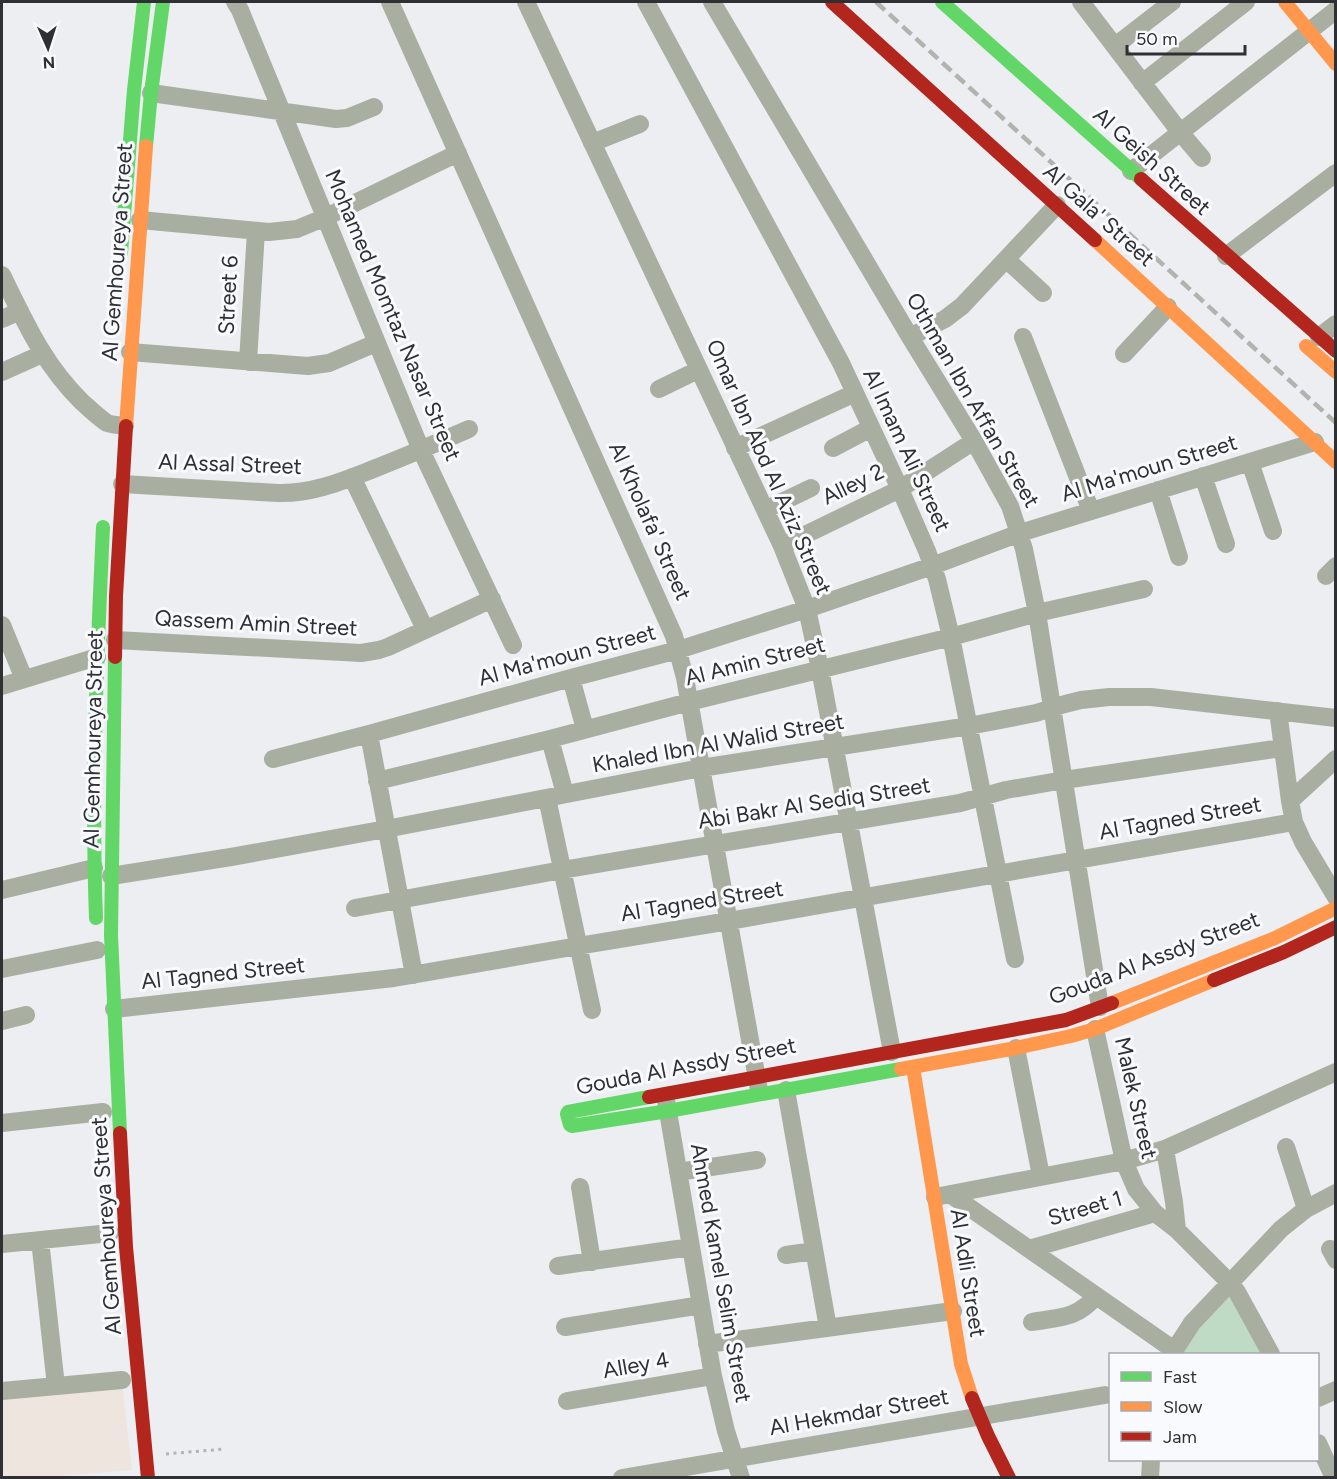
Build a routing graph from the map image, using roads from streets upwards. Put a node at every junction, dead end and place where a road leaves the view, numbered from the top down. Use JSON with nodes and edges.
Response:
{"nodes":[{"id":1,"x":144,"y":2,"type":"edge"},
{"id":2,"x":163,"y":2,"type":"edge"},
{"id":3,"x":235,"y":2,"type":"edge"},
{"id":4,"x":390,"y":2,"type":"edge"},
{"id":5,"x":526,"y":2,"type":"edge"},
{"id":6,"x":646,"y":2,"type":"edge"},
{"id":7,"x":712,"y":2,"type":"edge"},
{"id":8,"x":832,"y":2,"type":"edge"},
{"id":9,"x":942,"y":2,"type":"edge"},
{"id":10,"x":1081,"y":2,"type":"edge"},
{"id":11,"x":1172,"y":2,"type":"edge"},
{"id":12,"x":1246,"y":2,"type":"edge"},
{"id":13,"x":1286,"y":2,"type":"edge"},
{"id":14,"x":1149,"y":8,"type":"edge"},
{"id":15,"x":1335,"y":10,"type":"edge"},
{"id":16,"x":1309,"y":31,"type":"junction"},
{"id":17,"x":1115,"y":46,"type":"junction"},
{"id":18,"x":1335,"y":64,"type":"edge"},
{"id":19,"x":1142,"y":83,"type":"junction"},
{"id":20,"x":151,"y":93,"type":"junction"},
{"id":21,"x":374,"y":107,"type":"dead end"},
{"id":22,"x":282,"y":112,"type":"junction"},
{"id":23,"x":640,"y":124,"type":"dead end"},
{"id":24,"x":1180,"y":132,"type":"junction"},
{"id":25,"x":592,"y":143,"type":"junction"},
{"id":26,"x":458,"y":153,"type":"junction"},
{"id":27,"x":1202,"y":158,"type":"dead end"},
{"id":28,"x":1131,"y":171,"type":"junction"},
{"id":29,"x":1335,"y":172,"type":"edge"},
{"id":30,"x":1057,"y":205,"type":"junction"},
{"id":31,"x":326,"y":217,"type":"junction"},
{"id":32,"x":140,"y":220,"type":"junction"},
{"id":33,"x":256,"y":231,"type":"junction"},
{"id":34,"x":1226,"y":256,"type":"junction"},
{"id":35,"x":1006,"y":260,"type":"junction"},
{"id":36,"x":120,"y":265,"type":"dead end"},
{"id":37,"x":1246,"y":273,"type":"junction"},
{"id":38,"x":2,"y":275,"type":"edge"},
{"id":39,"x":1043,"y":292,"type":"dead end"},
{"id":40,"x":1263,"y":304,"type":"dead end"},
{"id":41,"x":1168,"y":307,"type":"junction"},
{"id":42,"x":20,"y":311,"type":"junction"},
{"id":43,"x":2,"y":320,"type":"edge"},
{"id":44,"x":1335,"y":324,"type":"edge"},
{"id":45,"x":1293,"y":334,"type":"dead end"},
{"id":46,"x":910,"y":337,"type":"junction"},
{"id":47,"x":1023,"y":337,"type":"dead end"},
{"id":48,"x":1319,"y":337,"type":"junction"},
{"id":49,"x":376,"y":343,"type":"junction"},
{"id":50,"x":1335,"y":351,"type":"edge"},
{"id":51,"x":130,"y":352,"type":"junction"},
{"id":52,"x":42,"y":354,"type":"junction"},
{"id":53,"x":1124,"y":354,"type":"dead end"},
{"id":54,"x":248,"y":362,"type":"junction"},
{"id":55,"x":698,"y":370,"type":"junction"},
{"id":56,"x":2,"y":372,"type":"edge"},
{"id":57,"x":1335,"y":372,"type":"edge"},
{"id":58,"x":113,"y":381,"type":"dead end"},
{"id":59,"x":128,"y":383,"type":"junction"},
{"id":60,"x":659,"y":389,"type":"dead end"},
{"id":61,"x":855,"y":393,"type":"junction"},
{"id":62,"x":113,"y":425,"type":"junction"},
{"id":63,"x":872,"y":428,"type":"junction"},
{"id":64,"x":470,"y":429,"type":"dead end"},
{"id":65,"x":974,"y":441,"type":"junction"},
{"id":66,"x":1315,"y":442,"type":"junction"},
{"id":67,"x":833,"y":447,"type":"dead end"},
{"id":68,"x":735,"y":448,"type":"junction"},
{"id":69,"x":422,"y":450,"type":"junction"},
{"id":70,"x":1250,"y":462,"type":"junction"},
{"id":71,"x":1335,"y":462,"type":"edge"},
{"id":72,"x":1203,"y":476,"type":"junction"},
{"id":73,"x":352,"y":477,"type":"junction"},
{"id":74,"x":122,"y":484,"type":"junction"},
{"id":75,"x":811,"y":488,"type":"dead end"},
{"id":76,"x":900,"y":489,"type":"junction"},
{"id":77,"x":1158,"y":490,"type":"junction"},
{"id":78,"x":765,"y":510,"type":"junction"},
{"id":79,"x":1091,"y":511,"type":"junction"},
{"id":80,"x":104,"y":515,"type":"dead end"},
{"id":81,"x":1273,"y":531,"type":"dead end"},
{"id":82,"x":1020,"y":533,"type":"junction"},
{"id":83,"x":1226,"y":544,"type":"dead end"},
{"id":84,"x":782,"y":546,"type":"junction"},
{"id":85,"x":1179,"y":557,"type":"dead end"},
{"id":86,"x":932,"y":566,"type":"junction"},
{"id":87,"x":1144,"y":589,"type":"dead end"},
{"id":88,"x":492,"y":599,"type":"junction"},
{"id":89,"x":807,"y":609,"type":"junction"},
{"id":90,"x":1037,"y":613,"type":"junction"},
{"id":91,"x":2,"y":625,"type":"edge"},
{"id":92,"x":424,"y":629,"type":"junction"},
{"id":93,"x":951,"y":637,"type":"junction"},
{"id":94,"x":115,"y":640,"type":"junction"},
{"id":95,"x":513,"y":645,"type":"dead end"},
{"id":96,"x":678,"y":650,"type":"junction"},
{"id":97,"x":96,"y":657,"type":"junction"},
{"id":98,"x":820,"y":669,"type":"junction"},
{"id":99,"x":571,"y":678,"type":"junction"},
{"id":100,"x":24,"y":679,"type":"junction"},
{"id":101,"x":2,"y":686,"type":"edge"},
{"id":102,"x":689,"y":702,"type":"junction"},
{"id":103,"x":1053,"y":707,"type":"junction"},
{"id":104,"x":1278,"y":711,"type":"junction"},
{"id":105,"x":1335,"y":718,"type":"edge"},
{"id":106,"x":969,"y":726,"type":"junction"},
{"id":107,"x":585,"y":729,"type":"junction"},
{"id":108,"x":369,"y":734,"type":"junction"},
{"id":109,"x":550,"y":739,"type":"junction"},
{"id":110,"x":835,"y":746,"type":"junction"},
{"id":111,"x":1282,"y":748,"type":"junction"},
{"id":112,"x":273,"y":759,"type":"dead end"},
{"id":113,"x":1335,"y":759,"type":"edge"},
{"id":114,"x":701,"y":768,"type":"junction"},
{"id":115,"x":1064,"y":780,"type":"junction"},
{"id":116,"x":377,"y":781,"type":"junction"},
{"id":117,"x":556,"y":796,"type":"junction"},
{"id":118,"x":983,"y":796,"type":"junction"},
{"id":119,"x":1290,"y":801,"type":"junction"},
{"id":120,"x":850,"y":822,"type":"junction"},
{"id":121,"x":1294,"y":822,"type":"junction"},
{"id":122,"x":386,"y":829,"type":"junction"},
{"id":123,"x":715,"y":844,"type":"junction"},
{"id":124,"x":1077,"y":861,"type":"junction"},
{"id":125,"x":94,"y":868,"type":"junction"},
{"id":126,"x":562,"y":870,"type":"junction"},
{"id":127,"x":999,"y":874,"type":"junction"},
{"id":128,"x":111,"y":876,"type":"junction"},
{"id":129,"x":2,"y":890,"type":"edge"},
{"id":130,"x":1335,"y":897,"type":"edge"},
{"id":131,"x":864,"y":898,"type":"junction"},
{"id":132,"x":400,"y":900,"type":"junction"},
{"id":133,"x":355,"y":908,"type":"dead end"},
{"id":134,"x":729,"y":921,"type":"junction"},
{"id":135,"x":1332,"y":927,"type":"edge"},
{"id":136,"x":96,"y":944,"type":"joint"},
{"id":137,"x":578,"y":946,"type":"junction"},
{"id":138,"x":1015,"y":959,"type":"dead end"},
{"id":139,"x":2,"y":969,"type":"edge"},
{"id":140,"x":414,"y":975,"type":"junction"},
{"id":141,"x":1100,"y":1007,"type":"junction"},
{"id":142,"x":114,"y":1009,"type":"junction"},
{"id":143,"x":592,"y":1010,"type":"dead end"},
{"id":144,"x":26,"y":1015,"type":"dead end"},
{"id":145,"x":2,"y":1021,"type":"edge"},
{"id":146,"x":1095,"y":1029,"type":"junction"},
{"id":147,"x":1016,"y":1048,"type":"junction"},
{"id":148,"x":892,"y":1052,"type":"junction"},
{"id":149,"x":913,"y":1067,"type":"junction"},
{"id":150,"x":1335,"y":1072,"type":"edge"},
{"id":151,"x":758,"y":1086,"type":"junction"},
{"id":152,"x":786,"y":1090,"type":"junction"},
{"id":153,"x":666,"y":1103,"type":"junction"},
{"id":154,"x":103,"y":1111,"type":"dead end"},
{"id":155,"x":2,"y":1123,"type":"edge"},
{"id":156,"x":1286,"y":1147,"type":"dead end"},
{"id":157,"x":1165,"y":1149,"type":"junction"},
{"id":158,"x":757,"y":1160,"type":"dead end"},
{"id":159,"x":1124,"y":1161,"type":"junction"},
{"id":160,"x":678,"y":1172,"type":"junction"},
{"id":161,"x":1041,"y":1176,"type":"junction"},
{"id":162,"x":580,"y":1187,"type":"dead end"},
{"id":163,"x":1335,"y":1193,"type":"edge"},
{"id":164,"x":942,"y":1195,"type":"junction"},
{"id":165,"x":1306,"y":1209,"type":"junction"},
{"id":166,"x":1155,"y":1213,"type":"junction"},
{"id":167,"x":1177,"y":1230,"type":"junction"},
{"id":168,"x":110,"y":1233,"type":"dead end"},
{"id":169,"x":40,"y":1240,"type":"junction"},
{"id":170,"x":2,"y":1244,"type":"edge"},
{"id":171,"x":691,"y":1247,"type":"junction"},
{"id":172,"x":1029,"y":1249,"type":"junction"},
{"id":173,"x":814,"y":1251,"type":"junction"},
{"id":174,"x":786,"y":1255,"type":"dead end"},
{"id":175,"x":592,"y":1262,"type":"junction"},
{"id":176,"x":558,"y":1266,"type":"dead end"},
{"id":177,"x":1230,"y":1282,"type":"junction"},
{"id":178,"x":1096,"y":1296,"type":"junction"},
{"id":179,"x":701,"y":1305,"type":"junction"},
{"id":180,"x":953,"y":1311,"type":"junction"},
{"id":181,"x":1032,"y":1322,"type":"dead end"},
{"id":182,"x":565,"y":1327,"type":"dead end"},
{"id":183,"x":828,"y":1328,"type":"junction"},
{"id":184,"x":708,"y":1344,"type":"junction"},
{"id":185,"x":1173,"y":1352,"type":"edge"},
{"id":186,"x":1270,"y":1353,"type":"edge"},
{"id":187,"x":713,"y":1376,"type":"junction"},
{"id":188,"x":122,"y":1380,"type":"dead end"},
{"id":189,"x":57,"y":1386,"type":"junction"},
{"id":190,"x":1335,"y":1390,"type":"edge"},
{"id":191,"x":2,"y":1391,"type":"edge"},
{"id":192,"x":1105,"y":1395,"type":"dead end"},
{"id":193,"x":1319,"y":1397,"type":"edge"},
{"id":194,"x":567,"y":1401,"type":"dead end"},
{"id":195,"x":978,"y":1416,"type":"junction"},
{"id":196,"x":1319,"y":1447,"type":"edge"},
{"id":197,"x":735,"y":1458,"type":"junction"},
{"id":198,"x":148,"y":1478,"type":"edge"},
{"id":199,"x":622,"y":1478,"type":"edge"},
{"id":200,"x":741,"y":1478,"type":"edge"},
{"id":201,"x":1009,"y":1478,"type":"edge"},
{"id":202,"x":1334,"y":1478,"type":"edge"}],
"edges":[{"from":1,"to":36,"type":"street","name":"Al Gemhoureya Street"},
{"from":2,"to":20,"type":"street","name":"Al Gemhoureya Street"},
{"from":3,"to":22,"type":"street","name":"Mohamed Momtaz Nasar Street"},
{"from":4,"to":26,"type":"street","name":"Al Kholafa' Street"},
{"from":5,"to":25,"type":"street","name":"Omar Ibn Abd Al Aziz Street"},
{"from":6,"to":61,"type":"street","name":"Al Imam Ali Street"},
{"from":7,"to":46,"type":"street","name":"Othman Ibn Affan Street"},
{"from":8,"to":30,"type":"street","name":"Al Gala' Street"},
{"from":9,"to":28,"type":"street","name":"Al Geish Street"},
{"from":10,"to":17,"type":"street"},
{"from":11,"to":14,"type":"street"},
{"from":12,"to":19,"type":"street"},
{"from":13,"to":16,"type":"street"},
{"from":14,"to":17,"type":"street"},
{"from":15,"to":16,"type":"street"},
{"from":16,"to":18,"type":"street"},
{"from":16,"to":24,"type":"street"},
{"from":17,"to":19,"type":"street"},
{"from":19,"to":24,"type":"street"},
{"from":20,"to":22,"type":"street"},
{"from":20,"to":32,"type":"street","name":"Al Gemhoureya Street"},
{"from":21,"to":22,"type":"street"},
{"from":22,"to":31,"type":"street","name":"Mohamed Momtaz Nasar Street"},
{"from":23,"to":25,"type":"street"},
{"from":24,"to":27,"type":"street"},
{"from":24,"to":28,"type":"street"},
{"from":25,"to":55,"type":"street","name":"Omar Ibn Abd Al Aziz Street"},
{"from":26,"to":31,"type":"street"},
{"from":26,"to":96,"type":"street","name":"Al Kholafa' Street"},
{"from":28,"to":34,"type":"street","name":"Al Geish Street"},
{"from":29,"to":34,"type":"street"},
{"from":30,"to":35,"type":"street"},
{"from":30,"to":41,"type":"street","name":"Al Gala' Street"},
{"from":31,"to":33,"type":"street"},
{"from":31,"to":49,"type":"street","name":"Mohamed Momtaz Nasar Street"},
{"from":32,"to":33,"type":"street"},
{"from":32,"to":51,"type":"street","name":"Al Gemhoureya Street"},
{"from":33,"to":54,"type":"street","name":"Street 6"},
{"from":34,"to":37,"type":"street","name":"Al Geish Street"},
{"from":35,"to":39,"type":"street"},
{"from":35,"to":46,"type":"street"},
{"from":37,"to":40,"type":"street"},
{"from":37,"to":48,"type":"street","name":"Al Geish Street"},
{"from":38,"to":42,"type":"street"},
{"from":41,"to":53,"type":"street"},
{"from":41,"to":66,"type":"street","name":"Al Gala' Street"},
{"from":42,"to":43,"type":"street"},
{"from":42,"to":52,"type":"street"},
{"from":44,"to":48,"type":"street"},
{"from":45,"to":57,"type":"street"},
{"from":46,"to":65,"type":"street","name":"Othman Ibn Affan Street"},
{"from":47,"to":79,"type":"street"},
{"from":48,"to":50,"type":"street","name":"Al Geish Street"},
{"from":49,"to":54,"type":"street"},
{"from":49,"to":69,"type":"street","name":"Mohamed Momtaz Nasar Street"},
{"from":51,"to":54,"type":"street"},
{"from":51,"to":59,"type":"street","name":"Al Gemhoureya Street"},
{"from":52,"to":56,"type":"street"},
{"from":52,"to":62,"type":"street"},
{"from":55,"to":60,"type":"street"},
{"from":55,"to":68,"type":"street","name":"Omar Ibn Abd Al Aziz Street"},
{"from":58,"to":59,"type":"street"},
{"from":59,"to":62,"type":"street","name":"Al Gemhoureya Street"},
{"from":61,"to":63,"type":"street","name":"Al Imam Ali Street"},
{"from":61,"to":68,"type":"street"},
{"from":62,"to":74,"type":"street","name":"Al Gemhoureya Street"},
{"from":63,"to":67,"type":"street"},
{"from":63,"to":76,"type":"street","name":"Al Imam Ali Street"},
{"from":64,"to":69,"type":"street","name":"Al Assal Street"},
{"from":65,"to":76,"type":"street","name":"Alley 2"},
{"from":65,"to":82,"type":"street","name":"Othman Ibn Affan Street"},
{"from":66,"to":70,"type":"street","name":"Al Ma'moun Street"},
{"from":66,"to":71,"type":"street","name":"Al Gala' Street"},
{"from":68,"to":78,"type":"street","name":"Omar Ibn Abd Al Aziz Street"},
{"from":69,"to":73,"type":"street","name":"Al Assal Street"},
{"from":69,"to":88,"type":"street","name":"Mohamed Momtaz Nasar Street"},
{"from":70,"to":72,"type":"street","name":"Al Ma'moun Street"},
{"from":70,"to":81,"type":"street"},
{"from":72,"to":77,"type":"street","name":"Al Ma'moun Street"},
{"from":72,"to":83,"type":"street"},
{"from":73,"to":74,"type":"street","name":"Al Assal Street"},
{"from":73,"to":92,"type":"street"},
{"from":74,"to":94,"type":"street","name":"Al Gemhoureya Street"},
{"from":75,"to":78,"type":"street"},
{"from":76,"to":84,"type":"street","name":"Alley 2"},
{"from":76,"to":86,"type":"street","name":"Al Imam Ali Street"},
{"from":77,"to":79,"type":"street","name":"Al Ma'moun Street"},
{"from":77,"to":85,"type":"street"},
{"from":78,"to":84,"type":"street","name":"Omar Ibn Abd Al Aziz Street"},
{"from":79,"to":82,"type":"street","name":"Al Ma'moun Street"},
{"from":80,"to":97,"type":"street","name":"Al Gemhoureya Street"},
{"from":82,"to":86,"type":"street","name":"Al Ma'moun Street"},
{"from":82,"to":90,"type":"street","name":"Othman Ibn Affan Street"},
{"from":84,"to":89,"type":"street","name":"Omar Ibn Abd Al Aziz Street"},
{"from":86,"to":89,"type":"street","name":"Al Ma'moun Street"},
{"from":86,"to":93,"type":"street","name":"Al Imam Ali Street"},
{"from":87,"to":90,"type":"street","name":"Al Amin Street"},
{"from":88,"to":92,"type":"street","name":"Qassem Amin Street"},
{"from":88,"to":95,"type":"street","name":"Mohamed Momtaz Nasar Street"},
{"from":89,"to":96,"type":"street","name":"Al Ma'moun Street"},
{"from":89,"to":98,"type":"street","name":"Omar Ibn Abd Al Aziz Street"},
{"from":90,"to":93,"type":"street","name":"Al Amin Street"},
{"from":90,"to":103,"type":"street","name":"Othman Ibn Affan Street"},
{"from":91,"to":100,"type":"street"},
{"from":92,"to":94,"type":"street","name":"Qassem Amin Street"},
{"from":93,"to":98,"type":"street","name":"Al Amin Street"},
{"from":93,"to":106,"type":"street","name":"Al Imam Ali Street"},
{"from":94,"to":128,"type":"street","name":"Al Gemhoureya Street"},
{"from":96,"to":99,"type":"street","name":"Al Ma'moun Street"},
{"from":96,"to":102,"type":"street","name":"Al Kholafa' Street"},
{"from":97,"to":100,"type":"street"},
{"from":97,"to":125,"type":"street","name":"Al Gemhoureya Street"},
{"from":98,"to":102,"type":"street","name":"Al Amin Street"},
{"from":98,"to":110,"type":"street","name":"Omar Ibn Abd Al Aziz Street"},
{"from":99,"to":107,"type":"street"},
{"from":99,"to":108,"type":"street","name":"Al Ma'moun Street"},
{"from":100,"to":101,"type":"street"},
{"from":102,"to":107,"type":"street","name":"Al Amin Street"},
{"from":102,"to":114,"type":"street","name":"Al Kholafa' Street"},
{"from":103,"to":104,"type":"street","name":"Khaled Ibn Al Walid Street"},
{"from":103,"to":106,"type":"street","name":"Khaled Ibn Al Walid Street"},
{"from":103,"to":115,"type":"street","name":"Othman Ibn Affan Street"},
{"from":104,"to":105,"type":"street","name":"Khaled Ibn Al Walid Street"},
{"from":104,"to":111,"type":"street"},
{"from":106,"to":110,"type":"street","name":"Khaled Ibn Al Walid Street"},
{"from":106,"to":118,"type":"street","name":"Al Imam Ali Street"},
{"from":107,"to":109,"type":"street","name":"Al Amin Street"},
{"from":108,"to":112,"type":"street","name":"Al Ma'moun Street"},
{"from":108,"to":116,"type":"street"},
{"from":109,"to":116,"type":"street","name":"Al Amin Street"},
{"from":109,"to":117,"type":"street"},
{"from":110,"to":114,"type":"street","name":"Khaled Ibn Al Walid Street"},
{"from":110,"to":120,"type":"street","name":"Omar Ibn Abd Al Aziz Street"},
{"from":111,"to":115,"type":"street","name":"Abi Bakr Al Sediq Street"},
{"from":111,"to":119,"type":"street"},
{"from":113,"to":119,"type":"street"},
{"from":114,"to":117,"type":"street","name":"Khaled Ibn Al Walid Street"},
{"from":114,"to":123,"type":"street","name":"Al Kholafa' Street"},
{"from":115,"to":118,"type":"street","name":"Abi Bakr Al Sediq Street"},
{"from":115,"to":124,"type":"street","name":"Othman Ibn Affan Street"},
{"from":116,"to":122,"type":"street"},
{"from":117,"to":122,"type":"street","name":"Khaled Ibn Al Walid Street"},
{"from":117,"to":126,"type":"street"},
{"from":118,"to":120,"type":"street","name":"Abi Bakr Al Sediq Street"},
{"from":118,"to":127,"type":"street","name":"Al Imam Ali Street"},
{"from":119,"to":121,"type":"street"},
{"from":120,"to":123,"type":"street","name":"Abi Bakr Al Sediq Street"},
{"from":120,"to":131,"type":"street","name":"Omar Ibn Abd Al Aziz Street"},
{"from":121,"to":124,"type":"street","name":"Al Tagned Street"},
{"from":121,"to":130,"type":"street"},
{"from":122,"to":128,"type":"street","name":"Khaled Ibn Al Walid Street"},
{"from":122,"to":132,"type":"street"},
{"from":123,"to":126,"type":"street","name":"Abi Bakr Al Sediq Street"},
{"from":123,"to":134,"type":"street","name":"Al Kholafa' Street"},
{"from":124,"to":127,"type":"street","name":"Al Tagned Street"},
{"from":124,"to":141,"type":"street","name":"Othman Ibn Affan Street"},
{"from":125,"to":129,"type":"street"},
{"from":125,"to":136,"type":"street","name":"Al Gemhoureya Street"},
{"from":126,"to":132,"type":"street","name":"Abi Bakr Al Sediq Street"},
{"from":126,"to":137,"type":"street"},
{"from":127,"to":131,"type":"street","name":"Al Tagned Street"},
{"from":127,"to":138,"type":"street","name":"Al Imam Ali Street"},
{"from":128,"to":142,"type":"street","name":"Al Gemhoureya Street"},
{"from":131,"to":134,"type":"street","name":"Al Tagned Street"},
{"from":131,"to":148,"type":"street","name":"Omar Ibn Abd Al Aziz Street"},
{"from":132,"to":133,"type":"street","name":"Abi Bakr Al Sediq Street"},
{"from":132,"to":140,"type":"street"},
{"from":134,"to":137,"type":"street","name":"Al Tagned Street"},
{"from":134,"to":151,"type":"street","name":"Al Kholafa' Street"},
{"from":135,"to":141,"type":"street","name":"Gouda Al Assdy Street"},
{"from":135,"to":146,"type":"street","name":"Gouda Al Assdy Street"},
{"from":136,"to":139,"type":"street"},
{"from":137,"to":140,"type":"street","name":"Al Tagned Street"},
{"from":137,"to":143,"type":"street"},
{"from":140,"to":142,"type":"street","name":"Al Tagned Street"},
{"from":141,"to":148,"type":"street","name":"Gouda Al Assdy Street"},
{"from":142,"to":198,"type":"street","name":"Al Gemhoureya Street"},
{"from":144,"to":145,"type":"street"},
{"from":146,"to":147,"type":"street","name":"Gouda Al Assdy Street"},
{"from":146,"to":159,"type":"street","name":"Malek Street"},
{"from":147,"to":149,"type":"street","name":"Gouda Al Assdy Street"},
{"from":147,"to":161,"type":"street"},
{"from":148,"to":151,"type":"street","name":"Gouda Al Assdy Street"},
{"from":149,"to":152,"type":"street","name":"Gouda Al Assdy Street"},
{"from":149,"to":164,"type":"street","name":"Al Adli Street"},
{"from":150,"to":157,"type":"street"},
{"from":151,"to":152,"type":"street","name":"Gouda Al Assdy Street"},
{"from":151,"to":153,"type":"street","name":"Gouda Al Assdy Street"},
{"from":152,"to":173,"type":"street"},
{"from":153,"to":153,"type":"street","name":"Gouda Al Assdy Street"},
{"from":153,"to":160,"type":"street","name":"Ahmed Kamel Selim Street"},
{"from":154,"to":155,"type":"street"},
{"from":156,"to":165,"type":"street"},
{"from":157,"to":159,"type":"street"},
{"from":157,"to":167,"type":"street","name":"Malek Street"},
{"from":158,"to":160,"type":"street"},
{"from":159,"to":161,"type":"street"},
{"from":159,"to":166,"type":"street","name":"Malek Street"},
{"from":160,"to":171,"type":"street","name":"Ahmed Kamel Selim Street"},
{"from":161,"to":164,"type":"street"},
{"from":162,"to":175,"type":"street"},
{"from":163,"to":165,"type":"street"},
{"from":164,"to":172,"type":"street"},
{"from":164,"to":180,"type":"street","name":"Al Adli Street"},
{"from":165,"to":177,"type":"street"},
{"from":166,"to":167,"type":"street","name":"Malek Street"},
{"from":166,"to":172,"type":"street","name":"Street 1"},
{"from":167,"to":177,"type":"street","name":"Malek Street"},
{"from":168,"to":169,"type":"street"},
{"from":169,"to":170,"type":"street"},
{"from":169,"to":189,"type":"street"},
{"from":171,"to":175,"type":"street"},
{"from":171,"to":179,"type":"street","name":"Ahmed Kamel Selim Street"},
{"from":172,"to":178,"type":"street"},
{"from":173,"to":174,"type":"street"},
{"from":173,"to":183,"type":"street"},
{"from":175,"to":176,"type":"street"},
{"from":177,"to":185,"type":"street"},
{"from":177,"to":186,"type":"street","name":"Malek Street"},
{"from":178,"to":181,"type":"street"},
{"from":178,"to":185,"type":"street"},
{"from":179,"to":182,"type":"street"},
{"from":179,"to":184,"type":"street","name":"Ahmed Kamel Selim Street"},
{"from":180,"to":183,"type":"street"},
{"from":180,"to":195,"type":"street","name":"Al Adli Street"},
{"from":183,"to":184,"type":"street"},
{"from":184,"to":187,"type":"street","name":"Ahmed Kamel Selim Street"},
{"from":187,"to":194,"type":"street","name":"Alley 4"},
{"from":187,"to":197,"type":"street","name":"Ahmed Kamel Selim Street"},
{"from":188,"to":189,"type":"street"},
{"from":189,"to":191,"type":"street"},
{"from":190,"to":193,"type":"street"},
{"from":192,"to":195,"type":"street","name":"Al Hekmdar Street"},
{"from":195,"to":197,"type":"street","name":"Al Hekmdar Street"},
{"from":195,"to":201,"type":"street","name":"Al Adli Street"},
{"from":196,"to":202,"type":"street"},
{"from":197,"to":199,"type":"street","name":"Al Hekmdar Street"},
{"from":197,"to":200,"type":"street","name":"Ahmed Kamel Selim Street"}]}
